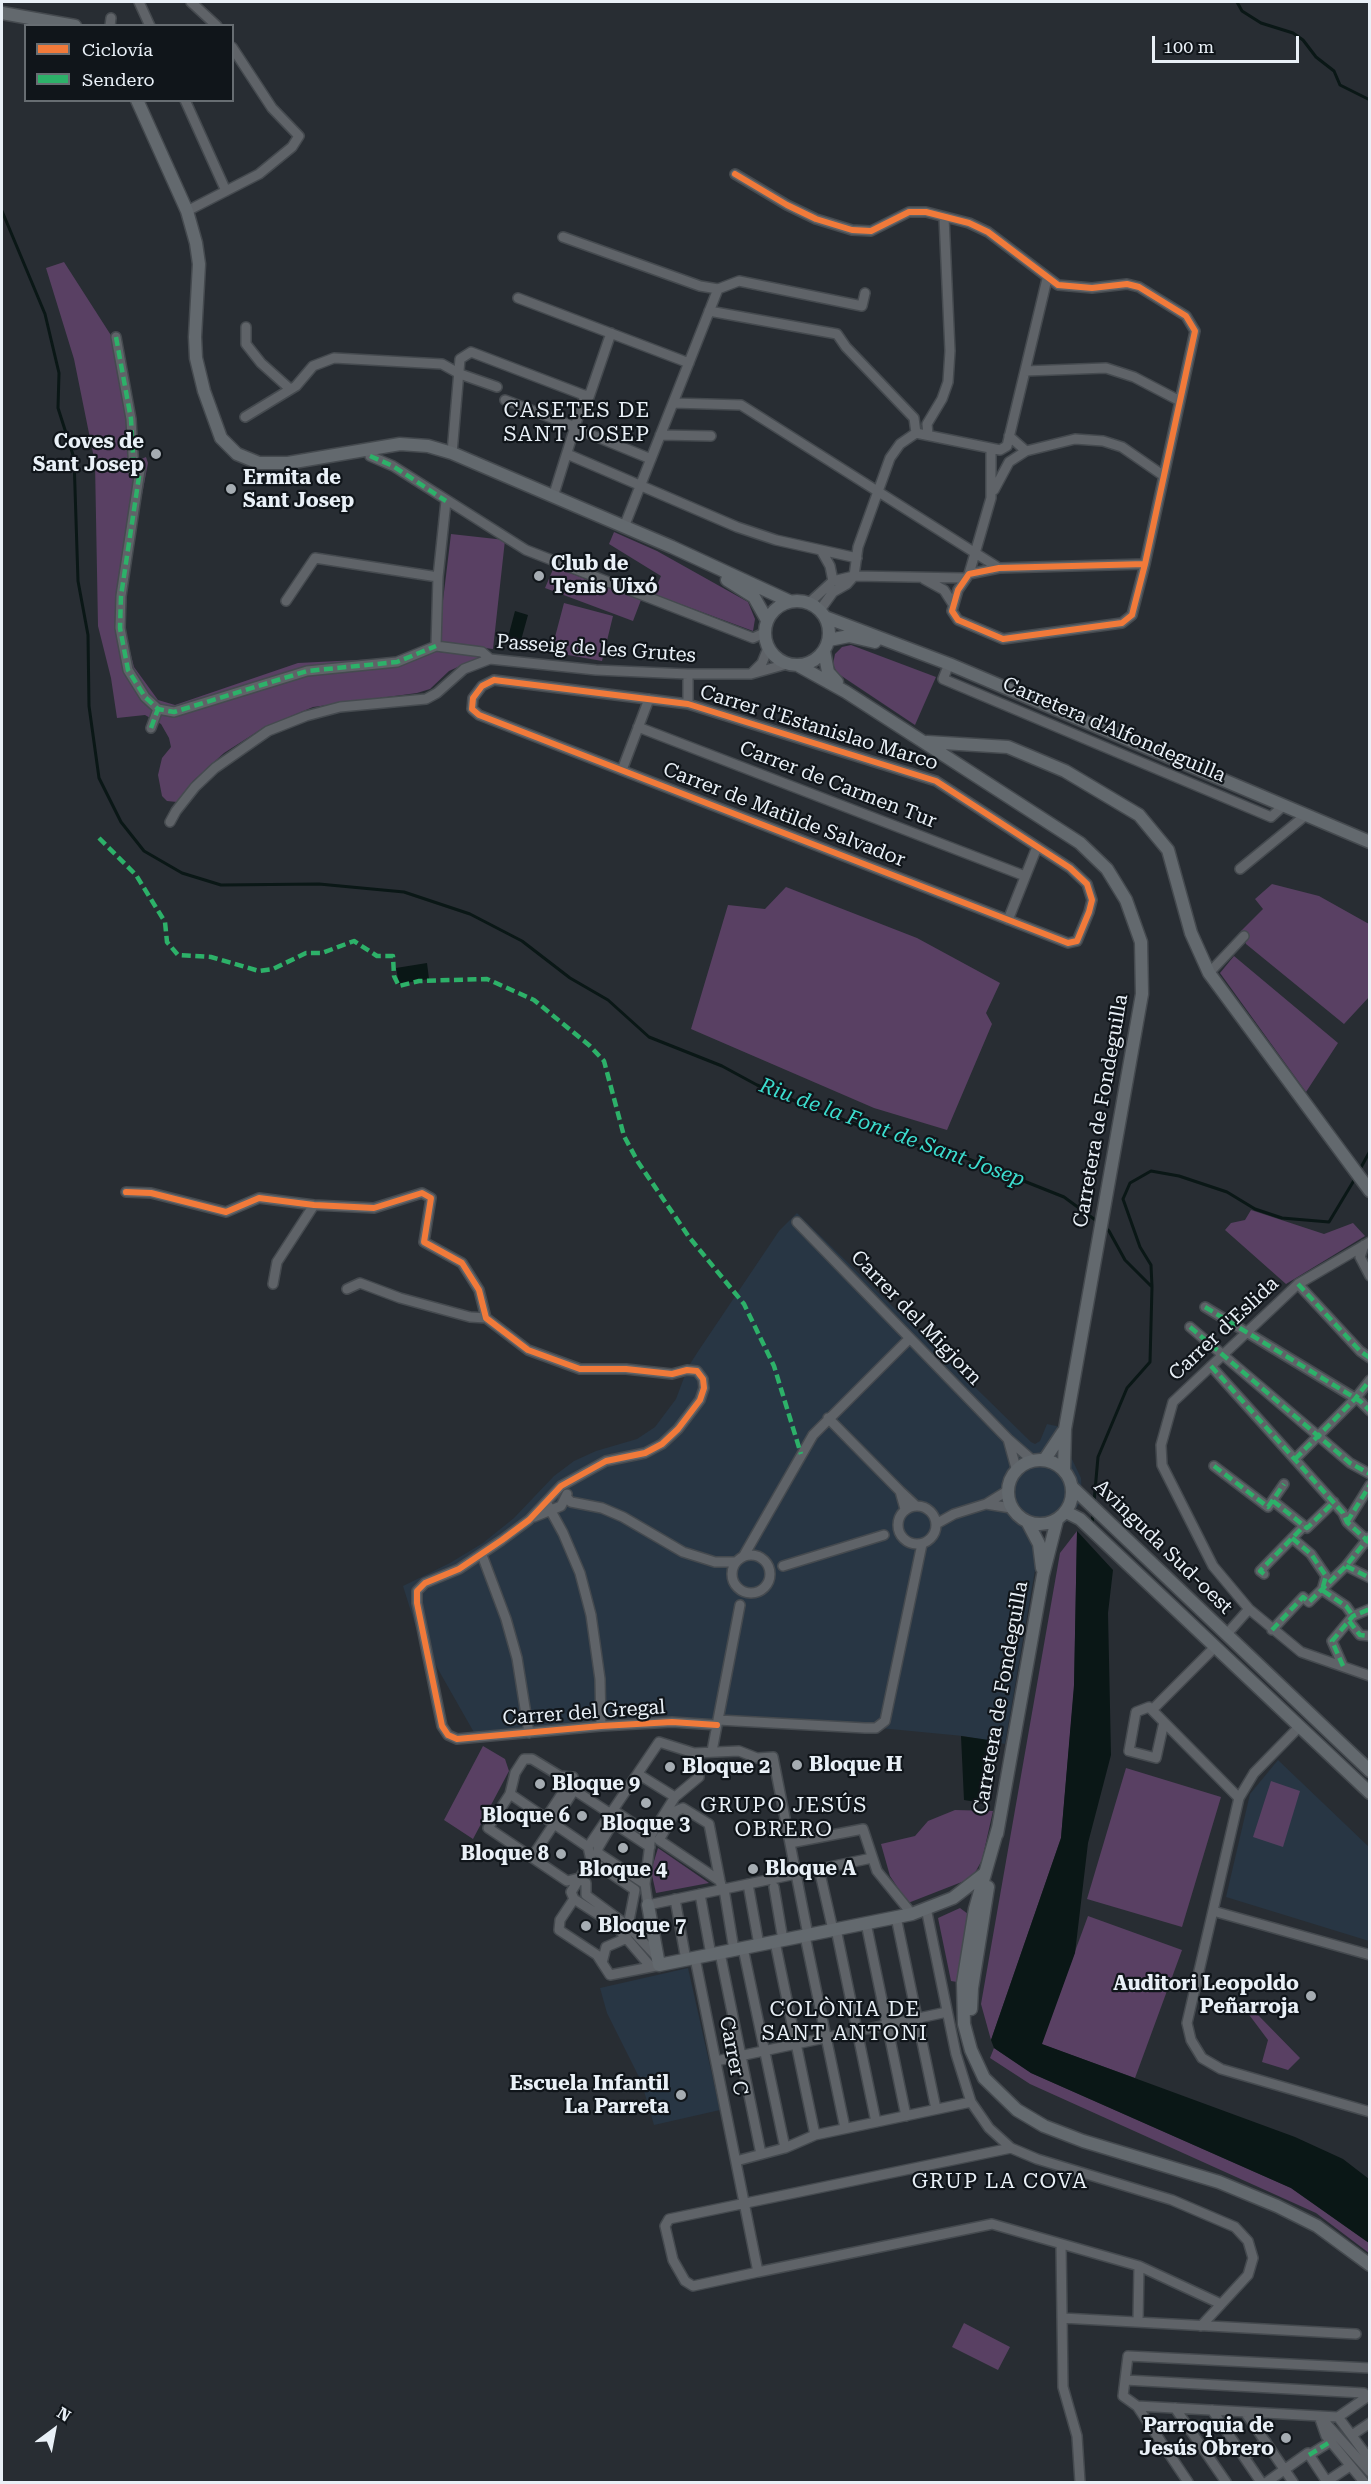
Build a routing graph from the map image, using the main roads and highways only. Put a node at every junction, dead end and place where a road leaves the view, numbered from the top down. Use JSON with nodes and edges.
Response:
{"nodes":[{"id":1,"x":2,"y":13,"type":"edge"},
{"id":2,"x":64,"y":24,"type":"edge"},
{"id":3,"x":138,"y":102,"type":"edge"},
{"id":4,"x":672,"y":547,"type":"junction"},
{"id":5,"x":789,"y":601,"type":"junction"},
{"id":6,"x":823,"y":613,"type":"junction"},
{"id":7,"x":765,"y":627,"type":"junction"},
{"id":8,"x":827,"y":646,"type":"junction"},
{"id":9,"x":916,"y":652,"type":"junction"},
{"id":10,"x":793,"y":665,"type":"junction"},
{"id":11,"x":846,"y":692,"type":"junction"},
{"id":12,"x":925,"y":742,"type":"junction"},
{"id":13,"x":1370,"y":842,"type":"edge"},
{"id":14,"x":1370,"y":1191,"type":"edge"},
{"id":15,"x":1065,"y":1429,"type":"junction"},
{"id":16,"x":1045,"y":1459,"type":"junction"},
{"id":17,"x":1064,"y":1469,"type":"junction"},
{"id":18,"x":1076,"y":1492,"type":"junction"},
{"id":19,"x":1061,"y":1516,"type":"junction"},
{"id":20,"x":1028,"y":1523,"type":"junction"},
{"id":21,"x":1043,"y":1575,"type":"junction"},
{"id":22,"x":1226,"y":1635,"type":"junction"},
{"id":23,"x":1215,"y":1647,"type":"junction"},
{"id":24,"x":1310,"y":1715,"type":"junction"},
{"id":25,"x":1299,"y":1726,"type":"junction"},
{"id":26,"x":1370,"y":1773,"type":"edge"},
{"id":27,"x":1365,"y":1789,"type":"edge"},
{"id":28,"x":998,"y":1828,"type":"junction"},
{"id":29,"x":984,"y":1874,"type":"junction"},
{"id":30,"x":987,"y":1890,"type":"junction"},
{"id":31,"x":966,"y":1900,"type":"junction"},
{"id":32,"x":648,"y":1905,"type":"road end"},
{"id":33,"x":977,"y":1949,"type":"junction"},
{"id":34,"x":997,"y":2089,"type":"junction"},
{"id":35,"x":1370,"y":2265,"type":"edge"}],
"edges":[{"from":1,"to":2,"type":"main road"},
{"from":3,"to":4,"type":"main road"},
{"from":4,"to":5,"type":"main road"},
{"from":4,"to":7,"type":"main road"},
{"from":5,"to":6,"type":"main road"},
{"from":5,"to":7,"type":"main road"},
{"from":6,"to":8,"type":"main road"},
{"from":6,"to":9,"type":"main road","name":"Carretera d'Alfondeguilla"},
{"from":7,"to":10,"type":"main road"},
{"from":8,"to":9,"type":"main road","name":"Carretera d'Alfondeguilla"},
{"from":8,"to":10,"type":"main road"},
{"from":8,"to":11,"type":"main road","name":"Carretera de Fondeguilla"},
{"from":9,"to":13,"type":"main road","name":"Carretera d'Alfondeguilla"},
{"from":10,"to":11,"type":"main road","name":"Carretera de Fondeguilla"},
{"from":11,"to":12,"type":"main road","name":"Carretera de Fondeguilla"},
{"from":12,"to":14,"type":"main road"},
{"from":12,"to":15,"type":"main road","name":"Carretera de Fondeguilla"},
{"from":15,"to":16,"type":"main road","name":"Carretera de Fondeguilla"},
{"from":15,"to":17,"type":"main road","name":"Carretera de Fondeguilla"},
{"from":16,"to":17,"type":"main road"},
{"from":16,"to":20,"type":"main road"},
{"from":17,"to":18,"type":"main road"},
{"from":18,"to":19,"type":"main road"},
{"from":18,"to":22,"type":"main road","name":"Avinguda Sud-oest"},
{"from":19,"to":20,"type":"main road"},
{"from":19,"to":21,"type":"main road","name":"Carretera de Fondeguilla"},
{"from":19,"to":23,"type":"main road","name":"Avinguda Sud-oest"},
{"from":20,"to":21,"type":"main road","name":"Carretera de Fondeguilla"},
{"from":21,"to":28,"type":"main road","name":"Carretera de Fondeguilla"},
{"from":22,"to":23,"type":"main road","name":"Avinguda Sud-oest"},
{"from":22,"to":24,"type":"main road","name":"Avinguda Sud-oest"},
{"from":23,"to":25,"type":"main road","name":"Avinguda Sud-oest"},
{"from":24,"to":25,"type":"main road"},
{"from":24,"to":26,"type":"main road","name":"Avinguda Sud-oest"},
{"from":25,"to":27,"type":"main road","name":"Avinguda Sud-oest"},
{"from":26,"to":27,"type":"main road","name":"Avinguda Sud-oest"},
{"from":28,"to":29,"type":"main road","name":"Carretera de Fondeguilla"},
{"from":28,"to":30,"type":"main road","name":"Carretera de Fondeguilla"},
{"from":29,"to":31,"type":"main road"},
{"from":29,"to":31,"type":"main road","name":"Carretera de Fondeguilla"},
{"from":30,"to":31,"type":"main road"},
{"from":30,"to":33,"type":"main road","name":"Carretera de Fondeguilla"},
{"from":31,"to":32,"type":"main road"},
{"from":31,"to":33,"type":"main road"},
{"from":31,"to":34,"type":"main road","name":"Carretera de Fondeguilla"},
{"from":33,"to":34,"type":"main road","name":"Carretera de Fondeguilla"},
{"from":34,"to":35,"type":"main road","name":"Carretera de Fondeguilla"}]}
